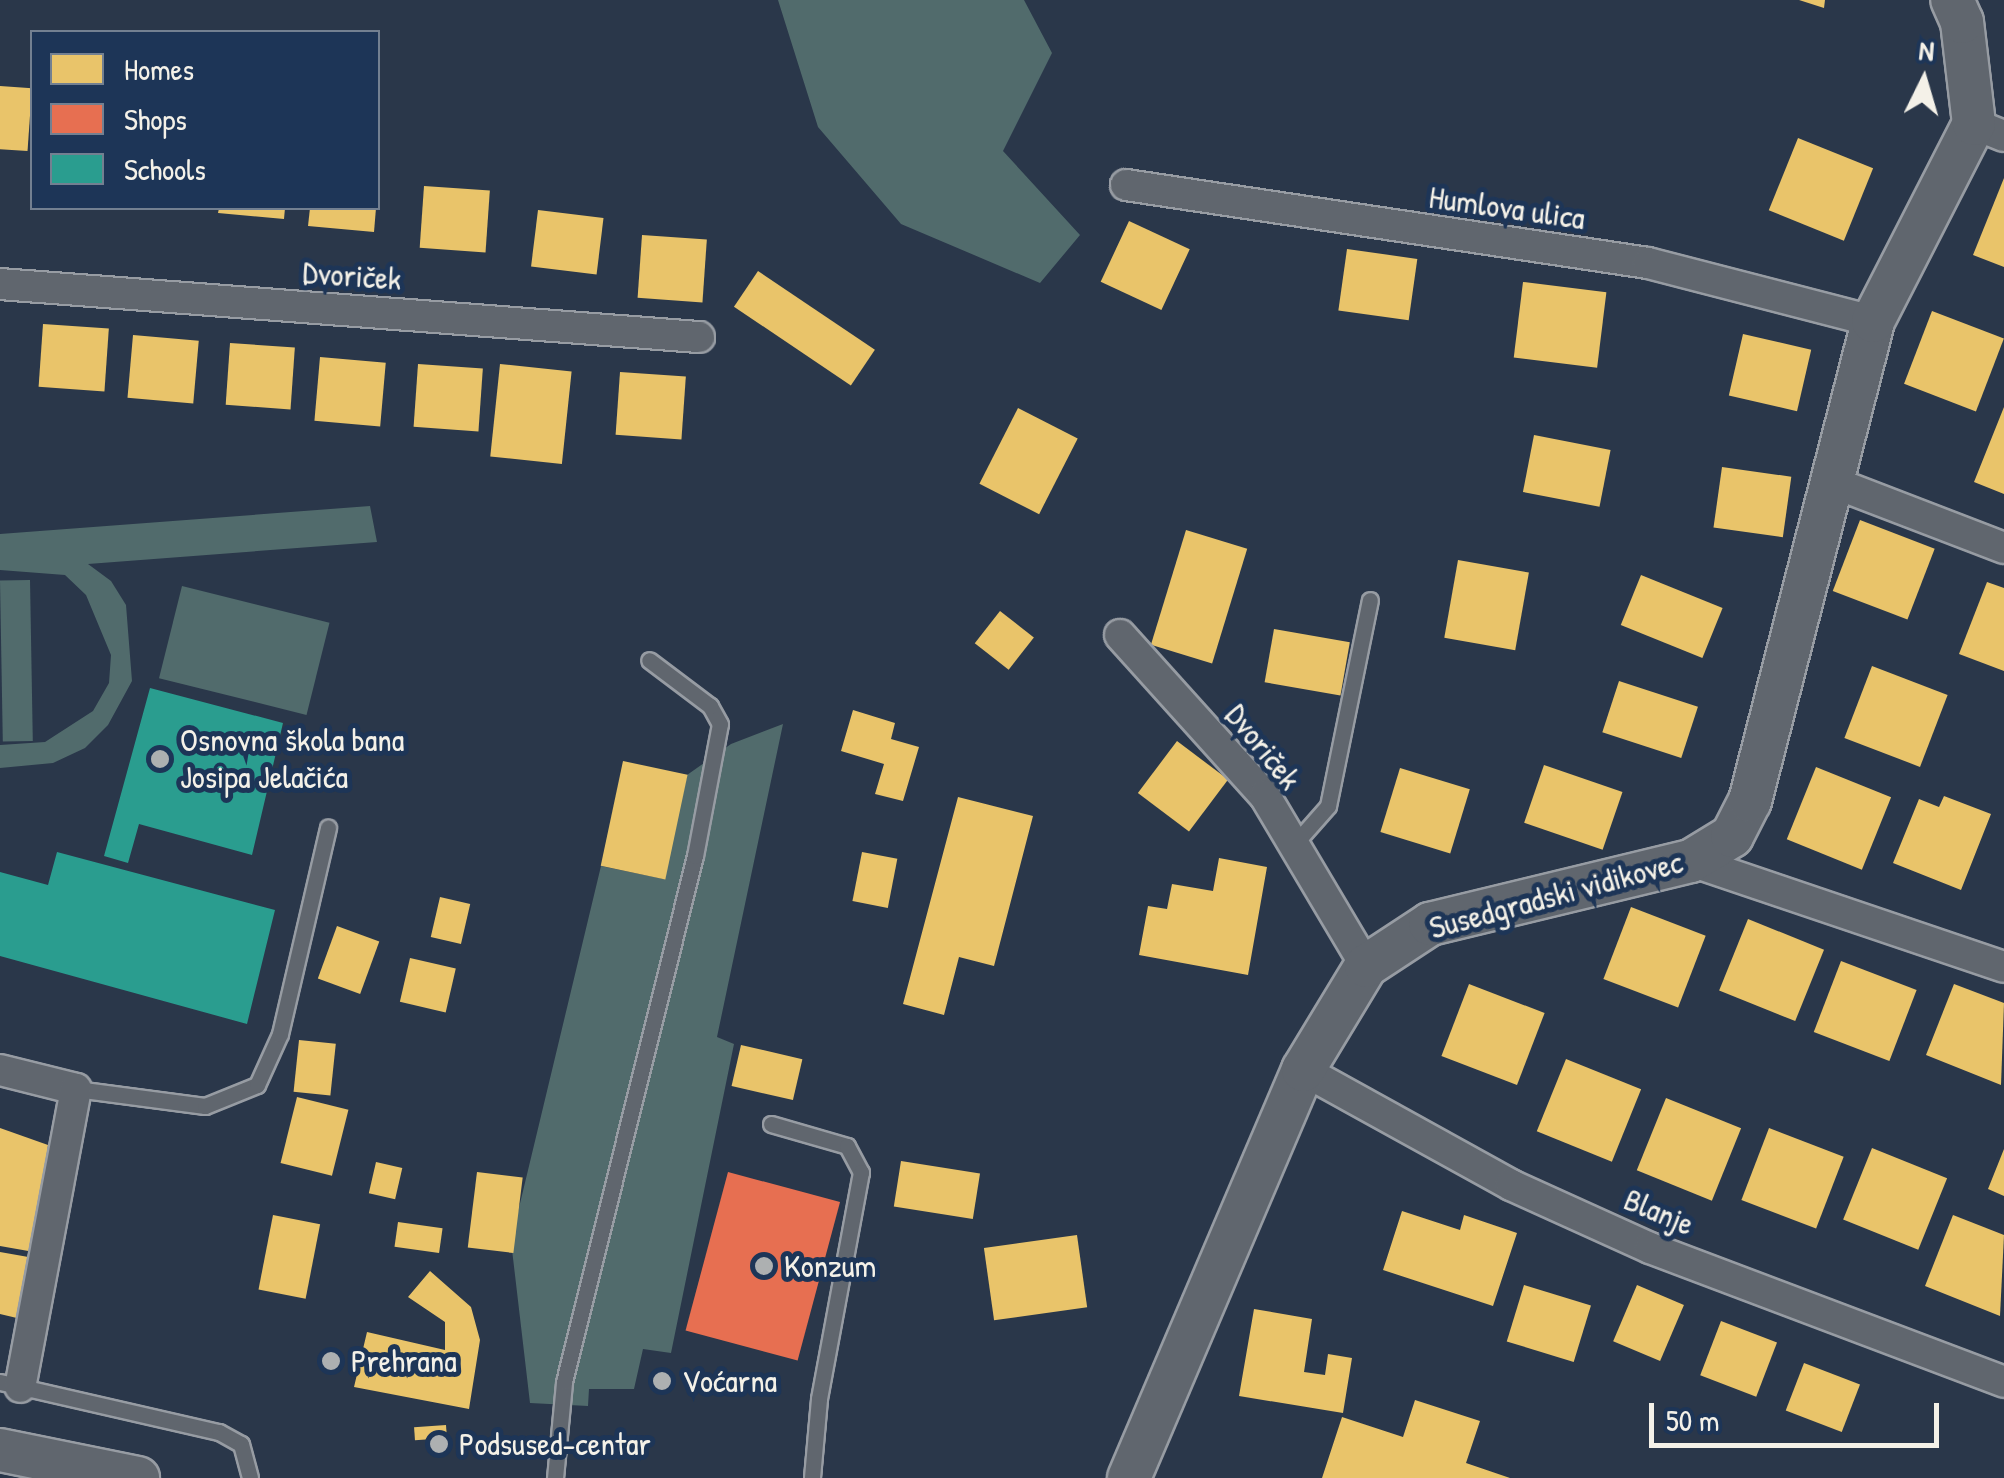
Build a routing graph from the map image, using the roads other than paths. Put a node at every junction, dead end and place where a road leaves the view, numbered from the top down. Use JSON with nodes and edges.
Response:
{"nodes":[{"id":1,"x":1952,"y":0,"type":"edge"},
{"id":2,"x":1989,"y":130,"type":"edge"},
{"id":3,"x":1126,"y":185,"type":"dead end"},
{"id":4,"x":0,"y":284,"type":"edge"},
{"id":5,"x":1873,"y":321,"type":"junction"},
{"id":6,"x":699,"y":337,"type":"dead end"},
{"id":7,"x":1828,"y":480,"type":"junction"},
{"id":8,"x":2004,"y":548,"type":"edge"},
{"id":9,"x":1370,"y":600,"type":"dead end"},
{"id":10,"x":1120,"y":635,"type":"dead end"},
{"id":11,"x":649,"y":660,"type":"dead end"},
{"id":12,"x":328,"y":828,"type":"dead end"},
{"id":13,"x":1291,"y":848,"type":"junction"},
{"id":14,"x":1690,"y":860,"type":"junction"},
{"id":15,"x":1366,"y":966,"type":"junction"},
{"id":16,"x":2004,"y":967,"type":"edge"},
{"id":17,"x":0,"y":1070,"type":"edge"},
{"id":18,"x":1304,"y":1070,"type":"junction"},
{"id":19,"x":76,"y":1089,"type":"junction"},
{"id":20,"x":771,"y":1124,"type":"dead end"},
{"id":21,"x":2004,"y":1382,"type":"edge"},
{"id":22,"x":10,"y":1384,"type":"edge"},
{"id":23,"x":0,"y":1450,"type":"edge"},
{"id":24,"x":138,"y":1478,"type":"edge"},
{"id":25,"x":250,"y":1478,"type":"edge"},
{"id":26,"x":555,"y":1478,"type":"edge"},
{"id":27,"x":812,"y":1478,"type":"edge"},
{"id":28,"x":1129,"y":1478,"type":"edge"}],
"edges":[{"from":1,"to":2,"type":"street","name":"Susedgradski vidikovec"},
{"from":2,"to":5,"type":"street","name":"Susedgradski vidikovec"},
{"from":3,"to":5,"type":"street","name":"Humlova ulica"},
{"from":4,"to":6,"type":"street","name":"Dvoriček"},
{"from":5,"to":7,"type":"street","name":"Susedgradski vidikovec"},
{"from":7,"to":8,"type":"street"},
{"from":7,"to":14,"type":"street","name":"Susedgradski vidikovec"},
{"from":9,"to":13,"type":"lane"},
{"from":10,"to":13,"type":"street","name":"Dvoriček"},
{"from":11,"to":26,"type":"lane"},
{"from":12,"to":19,"type":"lane"},
{"from":13,"to":15,"type":"street","name":"Dvoriček"},
{"from":14,"to":15,"type":"street","name":"Susedgradski vidikovec"},
{"from":14,"to":16,"type":"street"},
{"from":15,"to":18,"type":"street","name":"Susedgradski vidikovec"},
{"from":17,"to":19,"type":"street"},
{"from":18,"to":21,"type":"street","name":"Blanje"},
{"from":18,"to":28,"type":"street","name":"Susedgradski vidikovec"},
{"from":19,"to":22,"type":"street"},
{"from":20,"to":27,"type":"lane"},
{"from":22,"to":25,"type":"lane"},
{"from":23,"to":24,"type":"street"}]}
